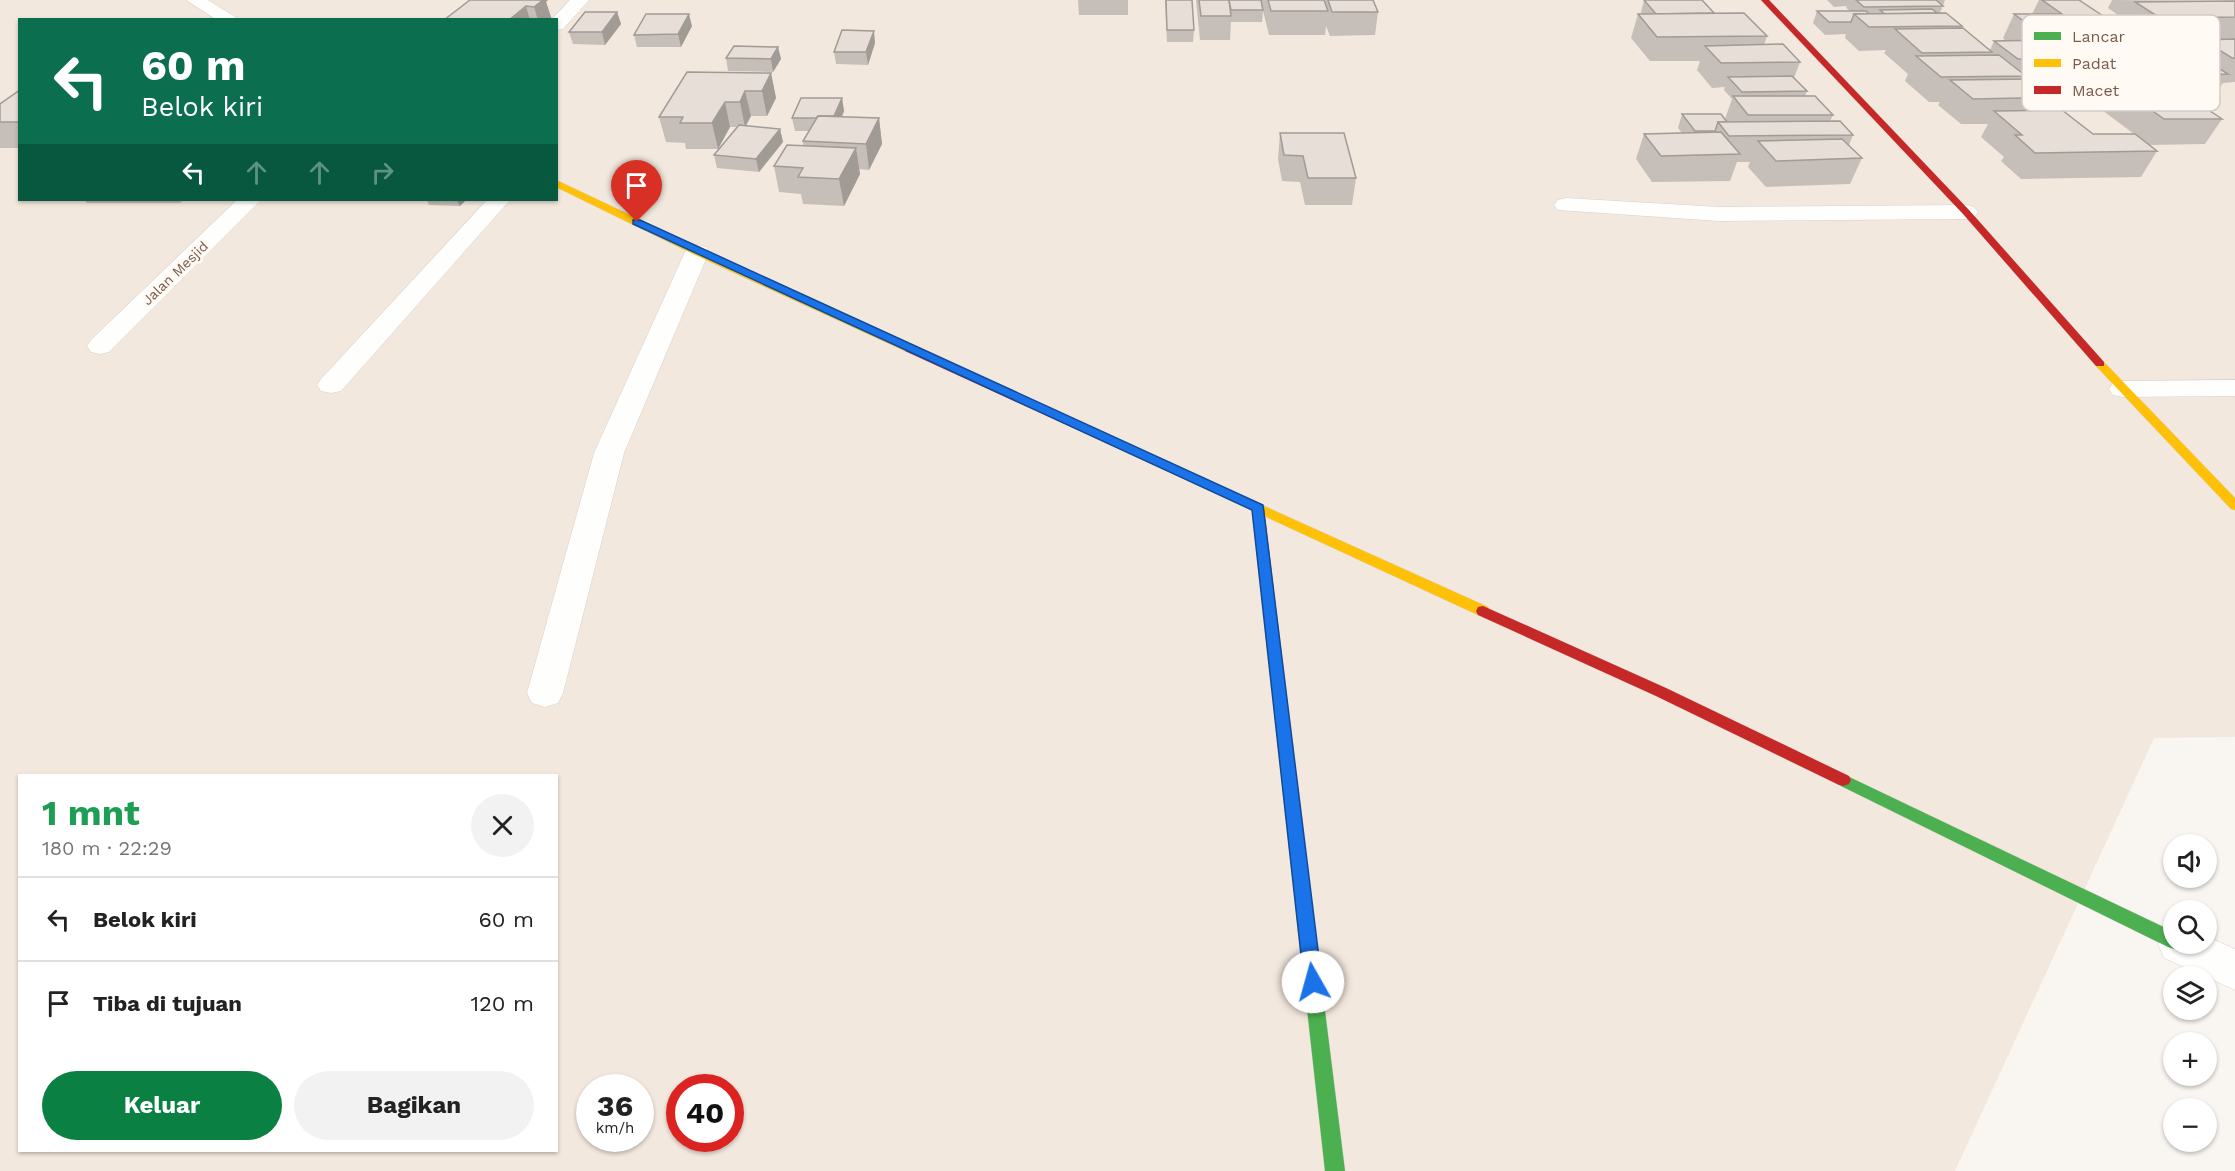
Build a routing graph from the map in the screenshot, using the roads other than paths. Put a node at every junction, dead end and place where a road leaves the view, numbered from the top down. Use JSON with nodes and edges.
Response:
{"nodes":[{"id":1,"x":580,"y":0,"type":"edge"},
{"id":2,"x":1765,"y":0,"type":"edge"},
{"id":3,"x":193,"y":6,"type":"edge"},
{"id":4,"x":226,"y":18,"type":"edge"},
{"id":5,"x":558,"y":24,"type":"edge"},
{"id":6,"x":558,"y":184,"type":"edge"},
{"id":7,"x":249,"y":201,"type":"edge"},
{"id":8,"x":498,"y":201,"type":"edge"},
{"id":9,"x":1566,"y":205,"type":"dead end"},
{"id":10,"x":1966,"y":212,"type":"junction"},
{"id":11,"x":697,"y":252,"type":"junction"},
{"id":12,"x":100,"y":346,"type":"dead end"},
{"id":13,"x":331,"y":385,"type":"dead end"},
{"id":14,"x":2235,"y":388,"type":"edge"},
{"id":15,"x":2123,"y":389,"type":"junction"},
{"id":16,"x":2235,"y":506,"type":"edge"},
{"id":17,"x":1258,"y":508,"type":"junction"},
{"id":18,"x":545,"y":693,"type":"dead end"},
{"id":19,"x":2163,"y":936,"type":"edge"},
{"id":20,"x":2201,"y":954,"type":"edge"},
{"id":21,"x":2235,"y":970,"type":"edge"},
{"id":22,"x":1335,"y":1171,"type":"edge"}],
"edges":[{"from":1,"to":5,"type":"street"},
{"from":2,"to":10,"type":"street"},
{"from":3,"to":4,"type":"street"},
{"from":6,"to":11,"type":"street"},
{"from":7,"to":12,"type":"street","name":"Jalan Mesjid"},
{"from":8,"to":13,"type":"street"},
{"from":9,"to":10,"type":"street"},
{"from":10,"to":15,"type":"street"},
{"from":11,"to":17,"type":"street"},
{"from":11,"to":18,"type":"street"},
{"from":14,"to":15,"type":"street"},
{"from":15,"to":16,"type":"street"},
{"from":17,"to":19,"type":"street"},
{"from":17,"to":22,"type":"street"},
{"from":20,"to":21,"type":"street"}]}
